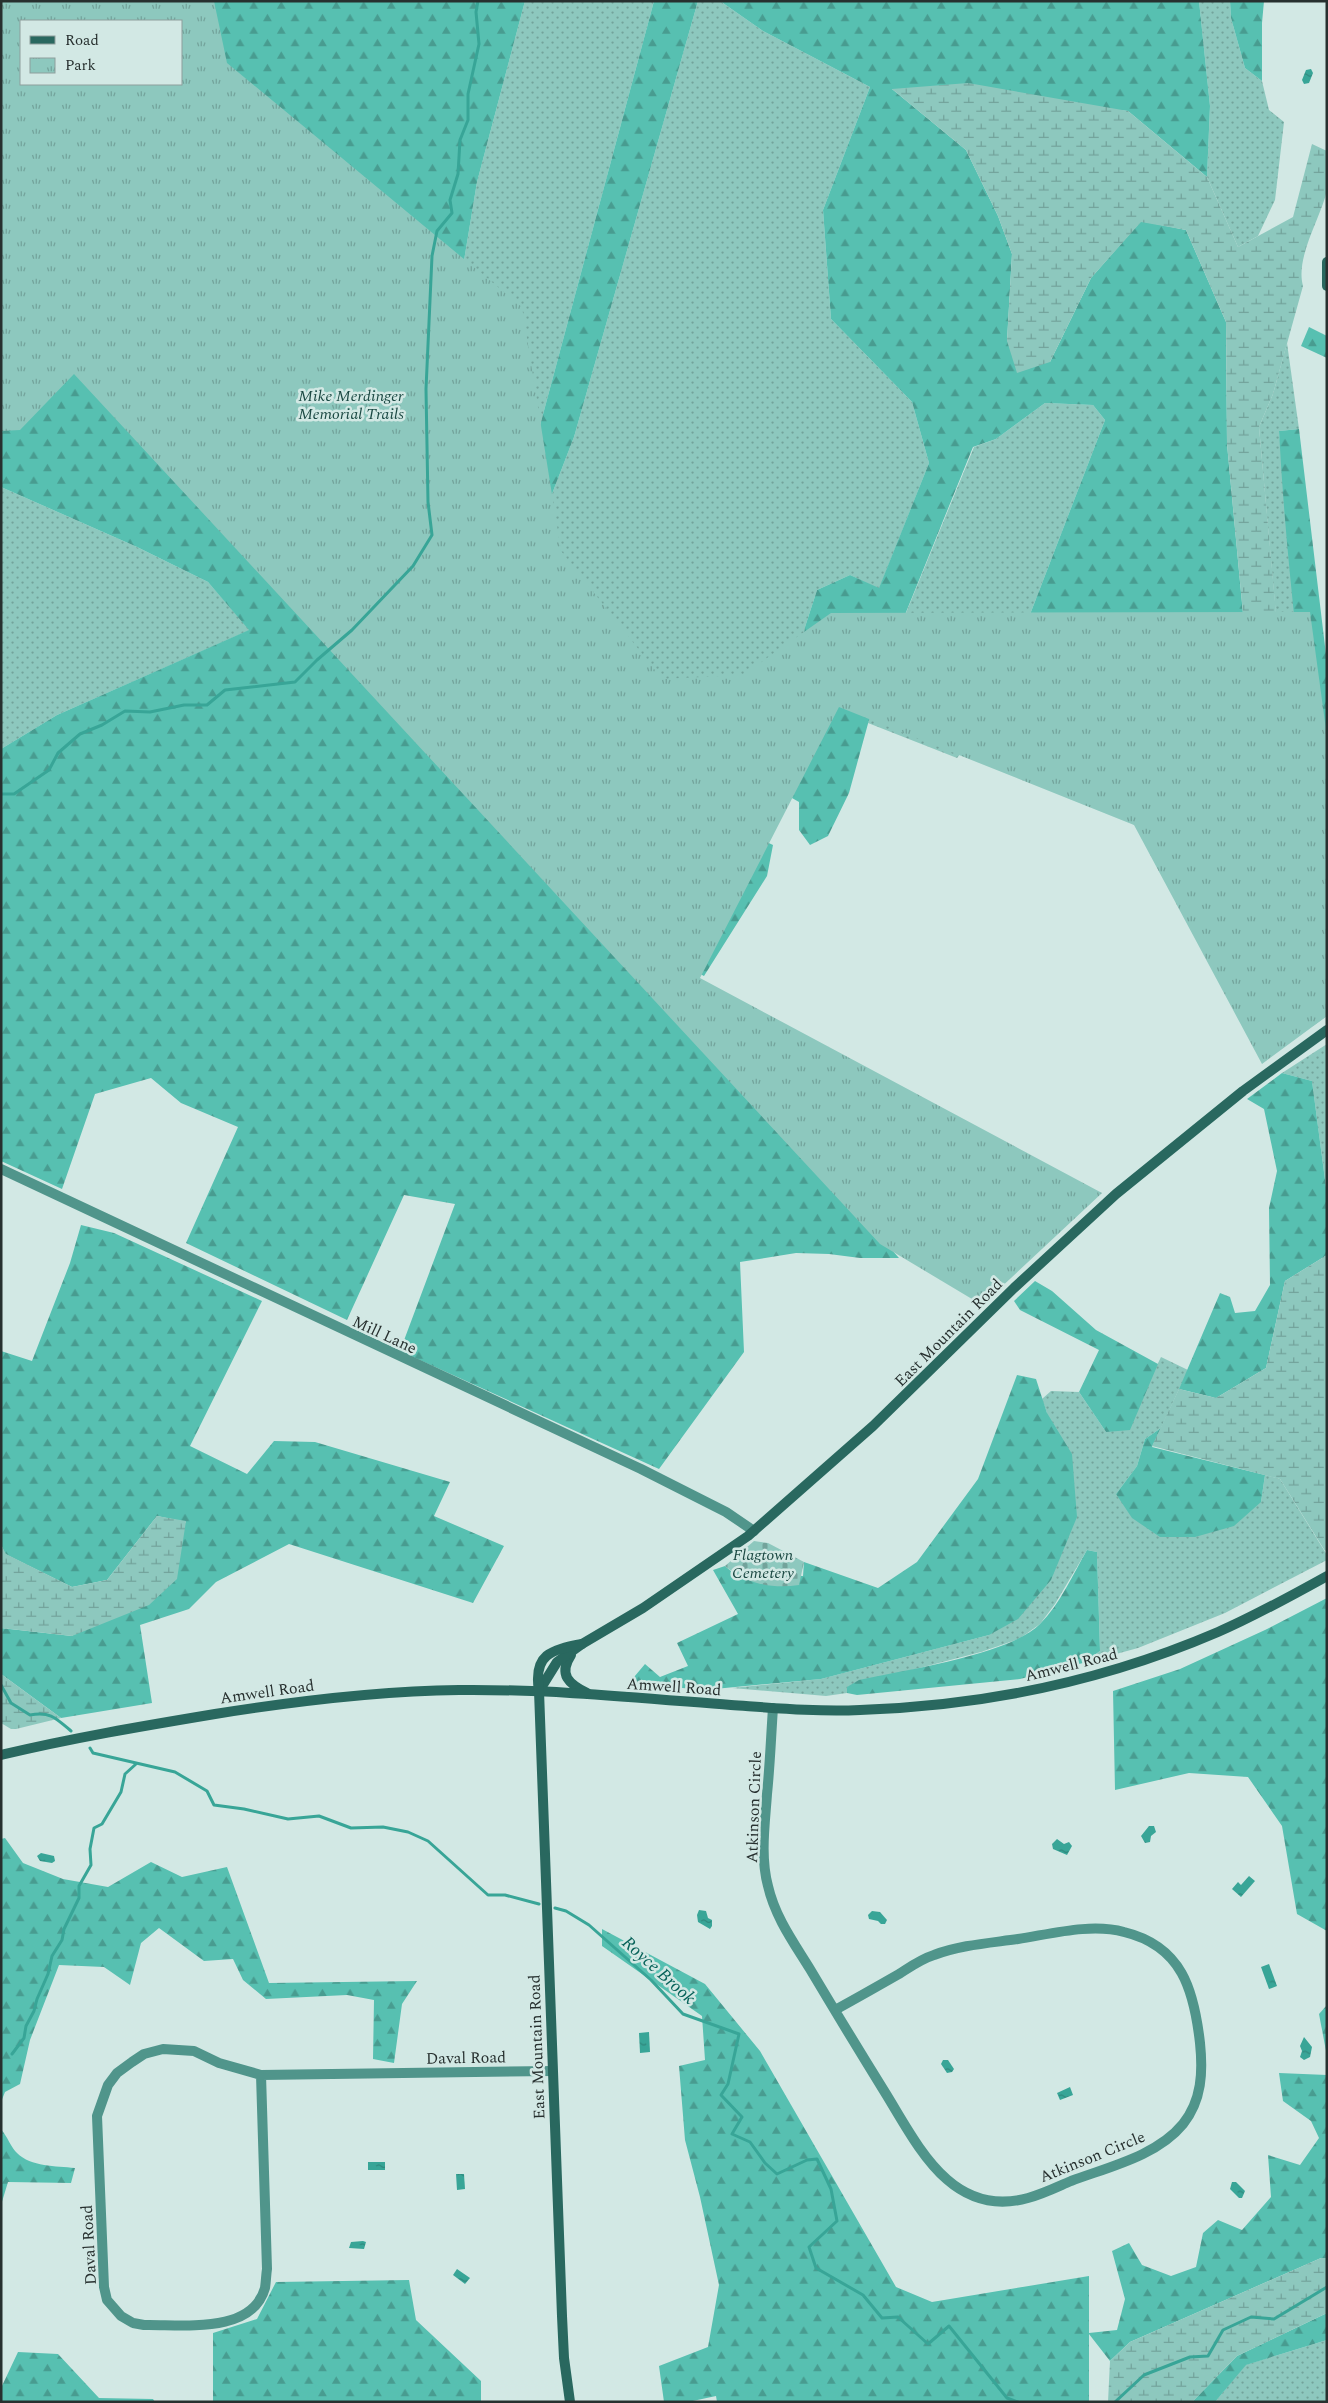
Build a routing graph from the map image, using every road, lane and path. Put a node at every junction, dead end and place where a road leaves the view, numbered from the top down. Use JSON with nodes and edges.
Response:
{"nodes":[{"id":1,"x":1327,"y":262,"type":"edge"},
{"id":2,"x":1327,"y":286,"type":"edge"},
{"id":3,"x":1327,"y":1030,"type":"edge"},
{"id":4,"x":1,"y":1169,"type":"edge"},
{"id":5,"x":754,"y":1531,"type":"junction"},
{"id":6,"x":1327,"y":1576,"type":"edge"},
{"id":7,"x":582,"y":1644,"type":"junction"},
{"id":8,"x":572,"y":1653,"type":"junction"},
{"id":9,"x":539,"y":1691,"type":"junction"},
{"id":10,"x":592,"y":1695,"type":"junction"},
{"id":11,"x":773,"y":1708,"type":"junction"},
{"id":12,"x":1,"y":1755,"type":"edge"},
{"id":13,"x":835,"y":2010,"type":"junction"},
{"id":14,"x":552,"y":2071,"type":"junction"},
{"id":15,"x":261,"y":2075,"type":"junction"},
{"id":16,"x":570,"y":2402,"type":"edge"}],
"edges":[{"from":1,"to":2,"type":"street"},
{"from":3,"to":5,"type":"street","name":"East Mountain Road"},
{"from":4,"to":5,"type":"street","name":"Mill Lane"},
{"from":5,"to":7,"type":"street","name":"East Mountain Road"},
{"from":6,"to":11,"type":"street","name":"Amwell Road"},
{"from":7,"to":8,"type":"street","name":"East Mountain Road"},
{"from":7,"to":9,"type":"street","name":"East Mountain Road"},
{"from":8,"to":9,"type":"street","name":"East Mountain Road"},
{"from":8,"to":10,"type":"street"},
{"from":9,"to":10,"type":"street","name":"Amwell Road"},
{"from":9,"to":12,"type":"street","name":"Amwell Road"},
{"from":9,"to":14,"type":"street","name":"East Mountain Road"},
{"from":10,"to":11,"type":"street","name":"Amwell Road"},
{"from":11,"to":13,"type":"street","name":"Atkinson Circle"},
{"from":13,"to":13,"type":"street","name":"Atkinson Circle"},
{"from":14,"to":15,"type":"street","name":"Daval Road"},
{"from":14,"to":16,"type":"street","name":"East Mountain Road"},
{"from":15,"to":15,"type":"street","name":"Daval Road"}]}
